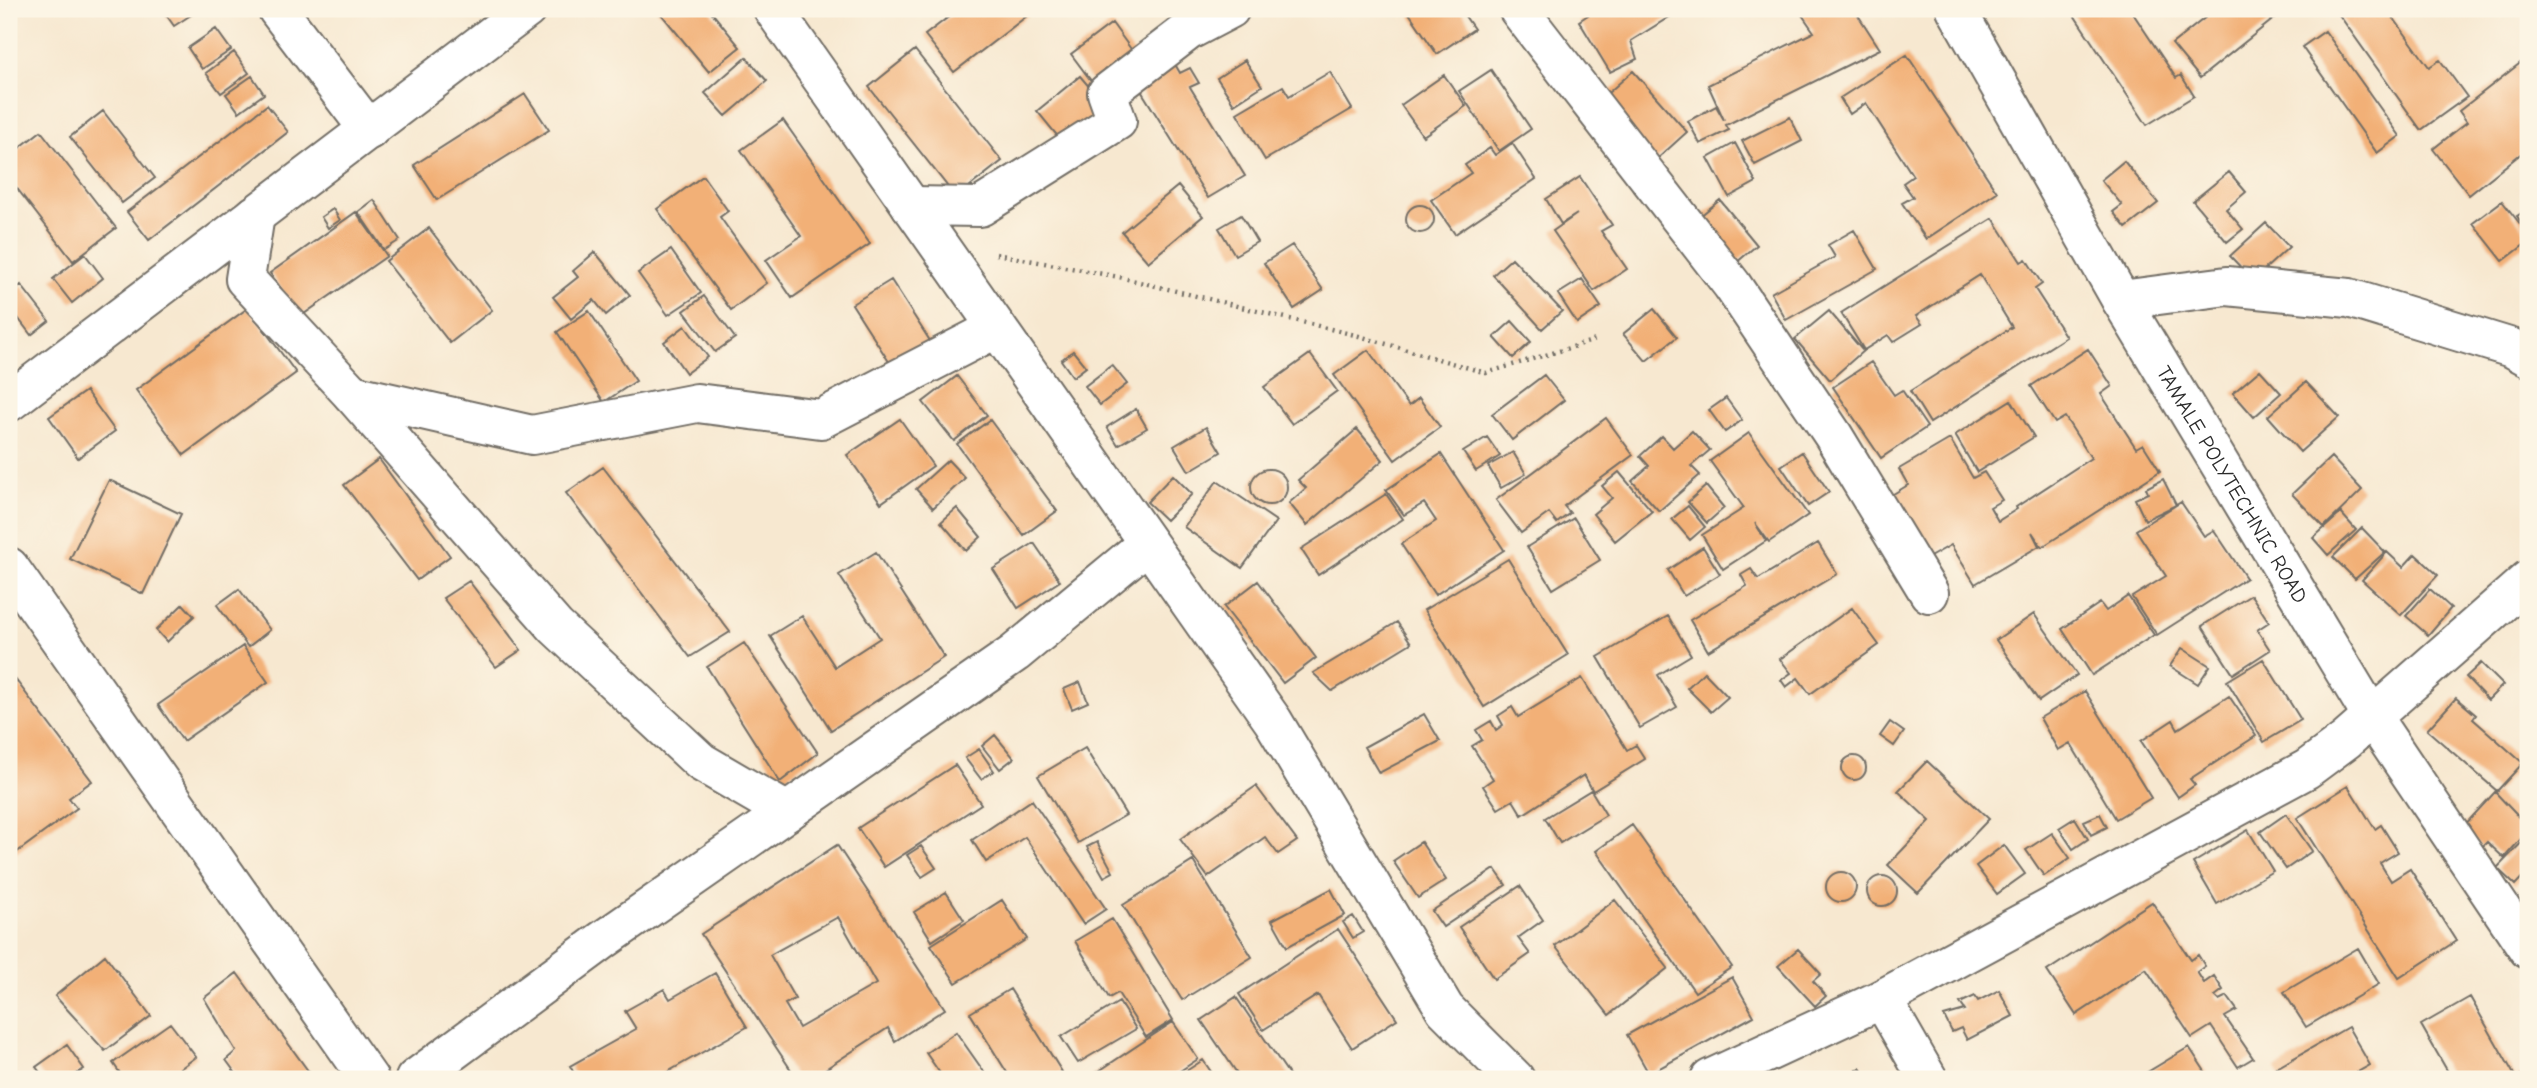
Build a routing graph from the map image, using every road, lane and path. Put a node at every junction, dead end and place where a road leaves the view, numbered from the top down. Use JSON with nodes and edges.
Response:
{"nodes":[{"id":1,"x":277,"y":9,"type":"edge"},
{"id":2,"x":527,"y":9,"type":"edge"},
{"id":3,"x":773,"y":9,"type":"edge"},
{"id":4,"x":1230,"y":9,"type":"edge"},
{"id":5,"x":1518,"y":9,"type":"edge"},
{"id":6,"x":1970,"y":15,"type":"edge"},
{"id":7,"x":369,"y":130,"type":"junction"},
{"id":8,"x":911,"y":206,"type":"junction"},
{"id":9,"x":255,"y":215,"type":"junction"},
{"id":10,"x":936,"y":242,"type":"junction"},
{"id":11,"x":2121,"y":300,"type":"junction"},
{"id":12,"x":997,"y":328,"type":"junction"},
{"id":13,"x":1599,"y":339,"type":"dead end"},
{"id":14,"x":2528,"y":357,"type":"edge"},
{"id":15,"x":352,"y":394,"type":"junction"},
{"id":16,"x":9,"y":402,"type":"edge"},
{"id":17,"x":1147,"y":544,"type":"junction"},
{"id":18,"x":9,"y":567,"type":"edge"},
{"id":19,"x":2528,"y":580,"type":"edge"},
{"id":20,"x":1929,"y":593,"type":"dead end"},
{"id":21,"x":2372,"y":717,"type":"junction"},
{"id":22,"x":787,"y":812,"type":"junction"},
{"id":23,"x":2528,"y":949,"type":"edge"},
{"id":24,"x":1882,"y":999,"type":"junction"},
{"id":25,"x":369,"y":1079,"type":"edge"},
{"id":26,"x":415,"y":1079,"type":"edge"},
{"id":27,"x":1515,"y":1079,"type":"edge"},
{"id":28,"x":1710,"y":1079,"type":"edge"},
{"id":29,"x":1928,"y":1079,"type":"edge"}],
"edges":[{"from":1,"to":7,"type":"street"},
{"from":2,"to":7,"type":"street"},
{"from":3,"to":8,"type":"street"},
{"from":4,"to":8,"type":"street"},
{"from":5,"to":20,"type":"street"},
{"from":6,"to":11,"type":"street","name":"TAMALE POLYTECHNIC ROAD"},
{"from":7,"to":9,"type":"street"},
{"from":8,"to":10,"type":"street"},
{"from":9,"to":15,"type":"street"},
{"from":9,"to":16,"type":"street"},
{"from":10,"to":12,"type":"street"},
{"from":10,"to":13,"type":"path"},
{"from":11,"to":14,"type":"street"},
{"from":11,"to":21,"type":"street","name":"TAMALE POLYTECHNIC ROAD"},
{"from":12,"to":15,"type":"street"},
{"from":12,"to":17,"type":"street"},
{"from":15,"to":22,"type":"street"},
{"from":17,"to":22,"type":"street"},
{"from":17,"to":27,"type":"street"},
{"from":18,"to":25,"type":"street"},
{"from":19,"to":21,"type":"street"},
{"from":21,"to":23,"type":"street","name":"TAMALE POLYTECHNIC ROAD"},
{"from":21,"to":24,"type":"street"},
{"from":22,"to":26,"type":"street"},
{"from":24,"to":28,"type":"street"},
{"from":24,"to":29,"type":"street"}]}
